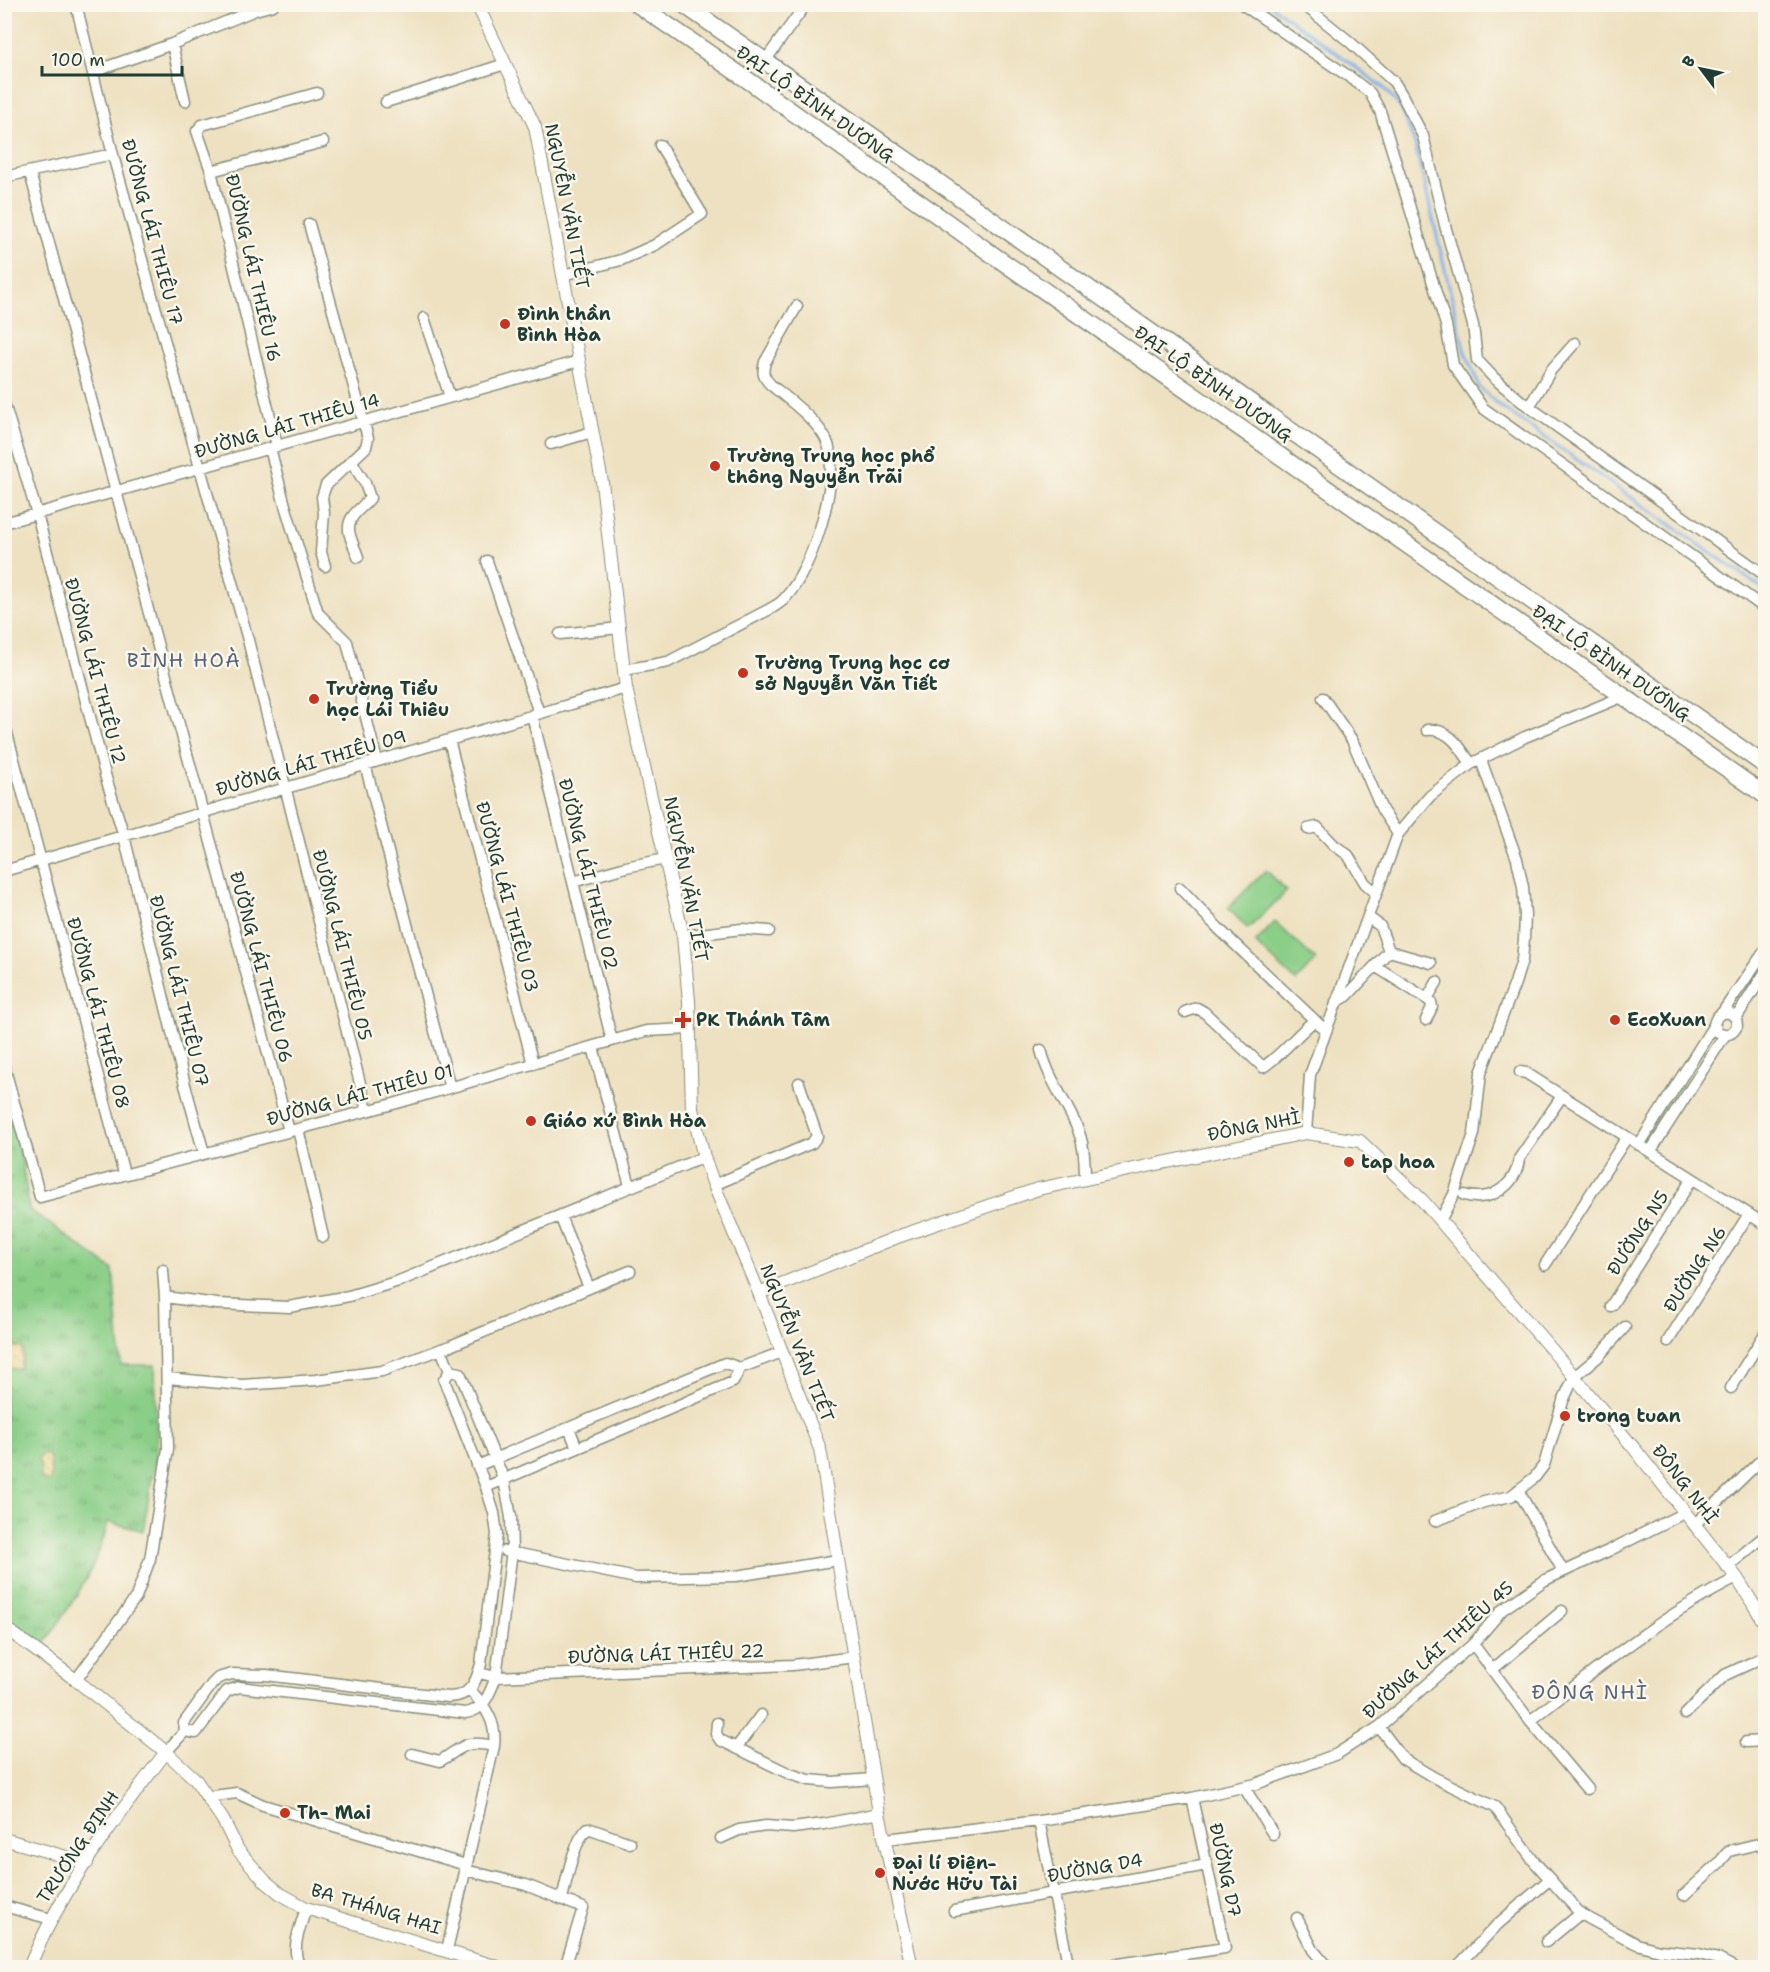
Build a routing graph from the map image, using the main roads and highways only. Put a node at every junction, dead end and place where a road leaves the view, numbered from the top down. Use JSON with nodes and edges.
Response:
{"nodes":[{"id":1,"x":637,"y":4,"type":"edge"},
{"id":2,"x":683,"y":4,"type":"edge"},
{"id":3,"x":924,"y":172,"type":"junction"},
{"id":4,"x":909,"y":194,"type":"junction"},
{"id":5,"x":1766,"y":766,"type":"edge"},
{"id":6,"x":1766,"y":796,"type":"edge"}],
"edges":[{"from":1,"to":4,"type":"highway","name":"ĐẠI LỘ BÌNH DƯƠNG"},
{"from":2,"to":3,"type":"highway","name":"ĐẠI LỘ BÌNH DƯƠNG"},
{"from":3,"to":4,"type":"highway"},
{"from":3,"to":5,"type":"highway","name":"ĐẠI LỘ BÌNH DƯƠNG"},
{"from":4,"to":6,"type":"highway","name":"ĐẠI LỘ BÌNH DƯƠNG"}]}
